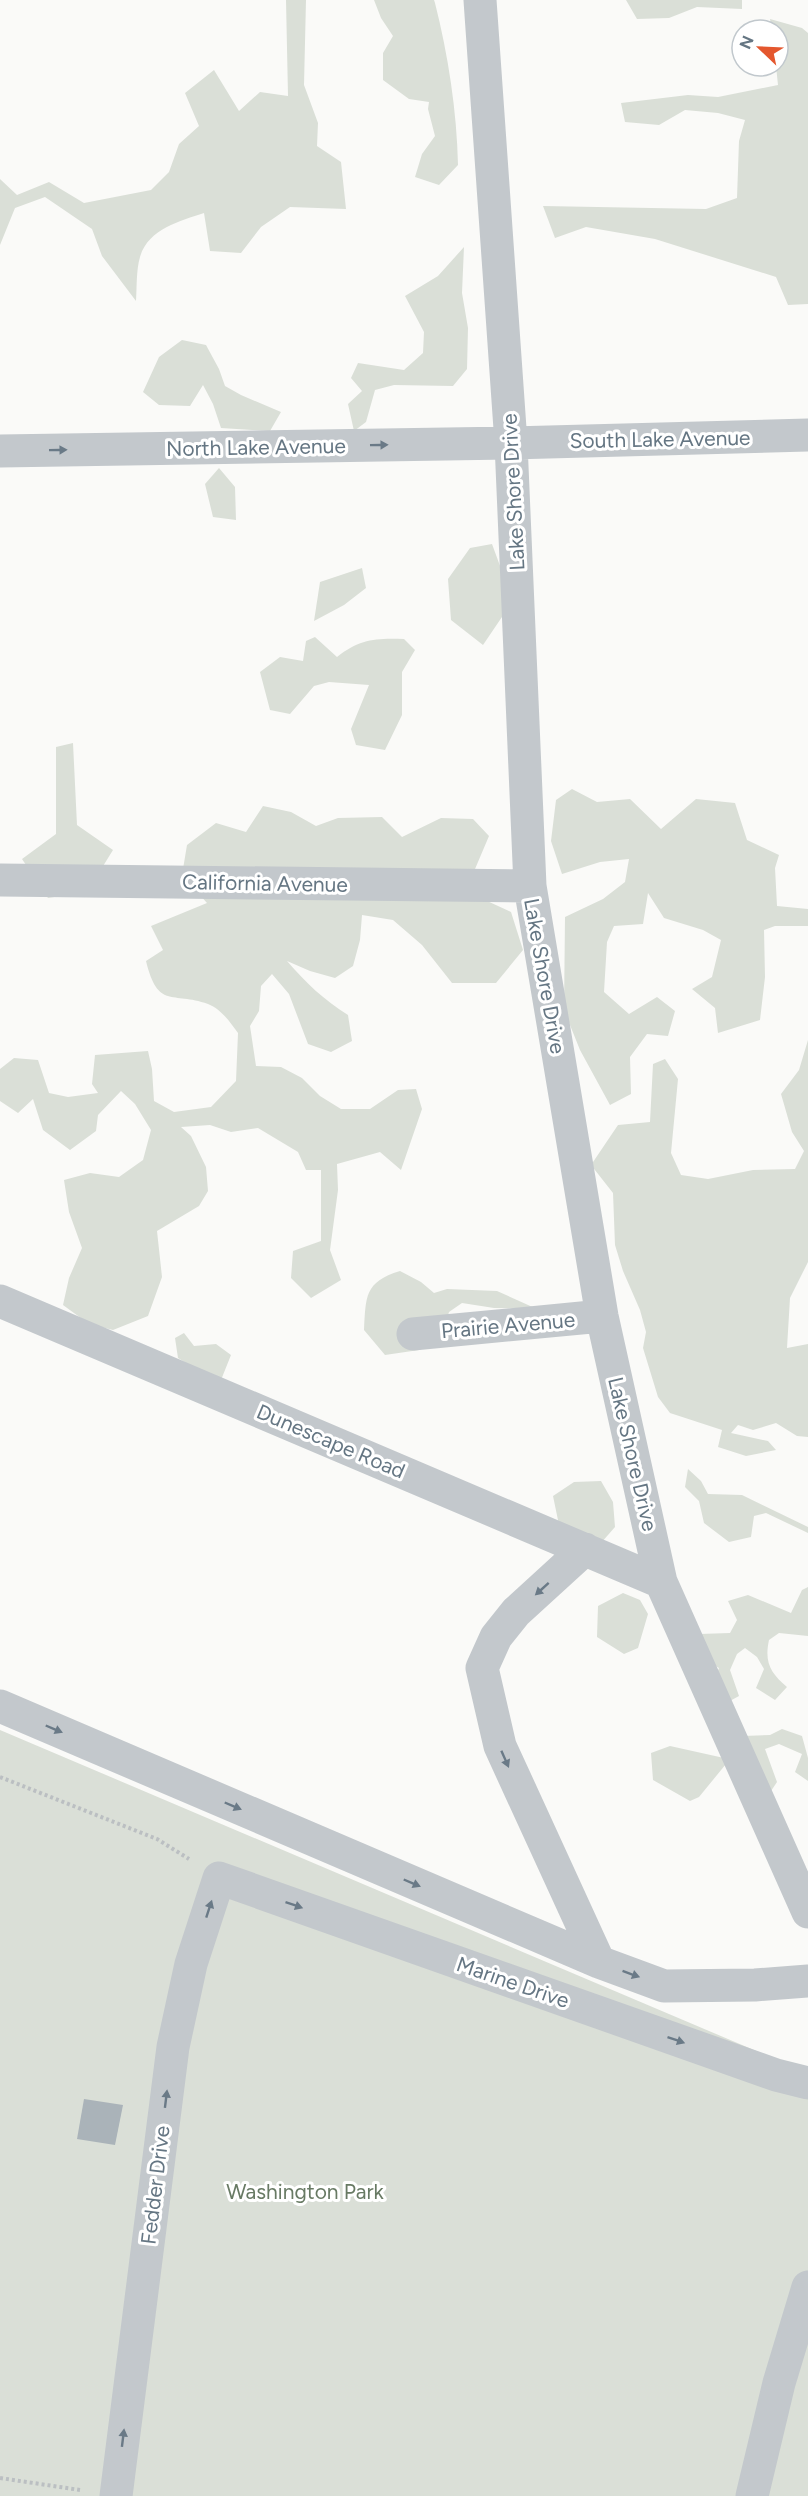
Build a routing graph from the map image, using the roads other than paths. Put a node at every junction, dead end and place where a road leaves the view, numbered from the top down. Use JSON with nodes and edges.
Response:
{"nodes":[{"id":1,"x":480,"y":0,"type":"edge"},
{"id":2,"x":808,"y":435,"type":"edge"},
{"id":3,"x":511,"y":443,"type":"junction"},
{"id":4,"x":0,"y":451,"type":"edge"},
{"id":5,"x":0,"y":880,"type":"edge"},
{"id":6,"x":530,"y":886,"type":"junction"},
{"id":7,"x":0,"y":1301,"type":"edge"},
{"id":8,"x":602,"y":1316,"type":"junction"},
{"id":9,"x":413,"y":1334,"type":"dead end"},
{"id":10,"x":585,"y":1549,"type":"junction"},
{"id":11,"x":662,"y":1582,"type":"junction"},
{"id":12,"x":0,"y":1706,"type":"edge"},
{"id":13,"x":219,"y":1878,"type":"joint"},
{"id":14,"x":808,"y":1912,"type":"edge"},
{"id":15,"x":599,"y":1962,"type":"junction"},
{"id":16,"x":808,"y":1980,"type":"edge"},
{"id":17,"x":808,"y":2083,"type":"edge"},
{"id":18,"x":808,"y":2287,"type":"edge"},
{"id":19,"x":116,"y":2496,"type":"edge"},
{"id":20,"x":752,"y":2496,"type":"edge"}],
"edges":[{"from":1,"to":3,"type":"street","name":"Lake Shore Drive"},
{"from":2,"to":3,"type":"street","name":"South Lake Avenue"},
{"from":4,"to":3,"type":"street","name":"North Lake Avenue","one_way":true},
{"from":3,"to":6,"type":"street","name":"Lake Shore Drive"},
{"from":5,"to":6,"type":"street","name":"California Avenue"},
{"from":6,"to":8,"type":"street","name":"Lake Shore Drive"},
{"from":7,"to":10,"type":"street","name":"Dunescape Road"},
{"from":8,"to":9,"type":"street","name":"Prairie Avenue"},
{"from":8,"to":11,"type":"street","name":"Lake Shore Drive"},
{"from":10,"to":11,"type":"street","name":"Dunescape Road"},
{"from":10,"to":15,"type":"street","one_way":true},
{"from":11,"to":14,"type":"street","name":"Lake Shore Drive"},
{"from":12,"to":15,"type":"street","one_way":true},
{"from":13,"to":17,"type":"street","name":"Marine Drive","one_way":true},
{"from":19,"to":13,"type":"street","name":"Fedder Drive","one_way":true},
{"from":15,"to":16,"type":"street","one_way":true},
{"from":18,"to":20,"type":"street"}]}
